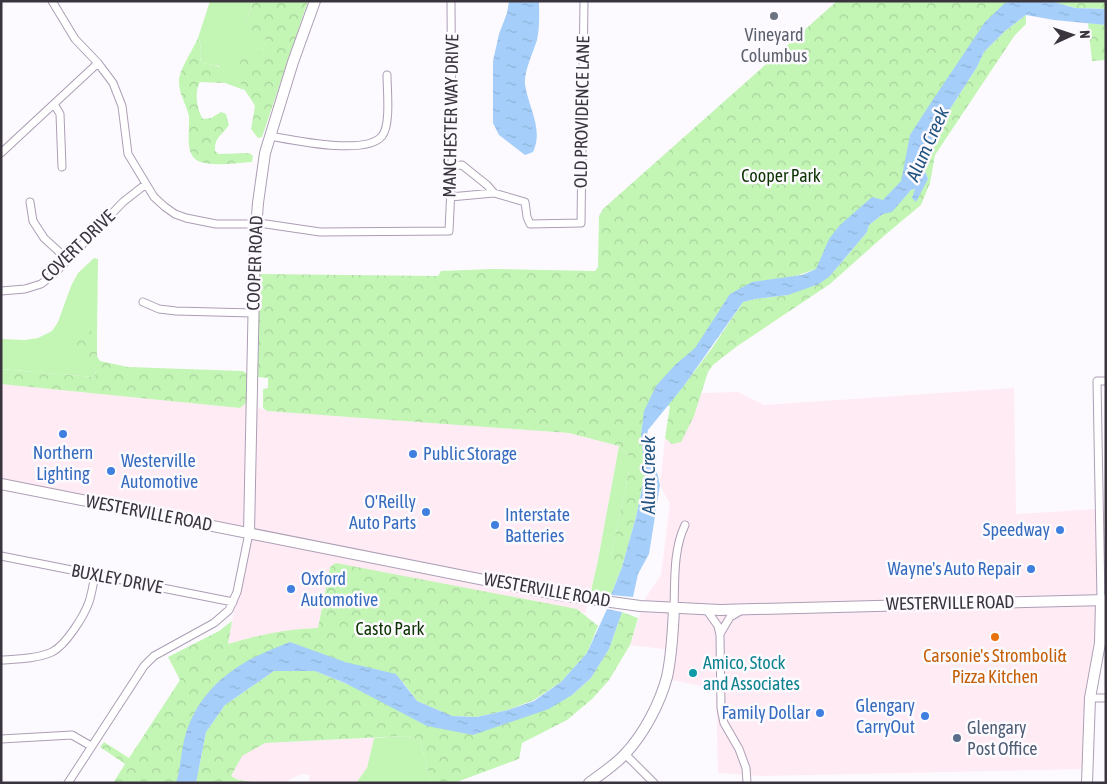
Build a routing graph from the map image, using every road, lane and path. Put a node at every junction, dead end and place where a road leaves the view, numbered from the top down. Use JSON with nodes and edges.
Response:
{"nodes":[{"id":1,"x":52,"y":1,"type":"edge"},
{"id":2,"x":316,"y":1,"type":"edge"},
{"id":3,"x":451,"y":1,"type":"edge"},
{"id":4,"x":584,"y":1,"type":"edge"},
{"id":5,"x":98,"y":63,"type":"junction"},
{"id":6,"x":387,"y":75,"type":"dead end"},
{"id":7,"x":54,"y":104,"type":"junction"},
{"id":8,"x":270,"y":136,"type":"junction"},
{"id":9,"x":1,"y":153,"type":"edge"},
{"id":10,"x":452,"y":166,"type":"junction"},
{"id":11,"x":62,"y":167,"type":"dead end"},
{"id":12,"x":146,"y":184,"type":"junction"},
{"id":13,"x":494,"y":193,"type":"junction"},
{"id":14,"x":450,"y":197,"type":"junction"},
{"id":15,"x":30,"y":202,"type":"dead end"},
{"id":16,"x":256,"y":224,"type":"junction"},
{"id":17,"x":67,"y":259,"type":"junction"},
{"id":18,"x":1,"y":291,"type":"edge"},
{"id":19,"x":143,"y":302,"type":"dead end"},
{"id":20,"x":253,"y":313,"type":"junction"},
{"id":21,"x":1106,"y":381,"type":"edge"},
{"id":22,"x":1,"y":484,"type":"edge"},
{"id":23,"x":685,"y":524,"type":"dead end"},
{"id":24,"x":249,"y":533,"type":"junction"},
{"id":25,"x":1,"y":556,"type":"edge"},
{"id":26,"x":1106,"y":574,"type":"edge"},
{"id":27,"x":95,"y":575,"type":"junction"},
{"id":28,"x":1101,"y":580,"type":"junction"},
{"id":29,"x":1104,"y":600,"type":"edge"},
{"id":30,"x":232,"y":602,"type":"junction"},
{"id":31,"x":674,"y":608,"type":"junction"},
{"id":32,"x":745,"y":608,"type":"junction"},
{"id":33,"x":706,"y":609,"type":"junction"},
{"id":34,"x":720,"y":635,"type":"junction"},
{"id":35,"x":1,"y":660,"type":"edge"},
{"id":36,"x":1090,"y":698,"type":"junction"},
{"id":37,"x":1106,"y":698,"type":"edge"},
{"id":38,"x":1,"y":739,"type":"edge"},
{"id":39,"x":91,"y":746,"type":"junction"},
{"id":40,"x":625,"y":754,"type":"junction"},
{"id":41,"x":68,"y":783,"type":"edge"},
{"id":42,"x":589,"y":783,"type":"edge"},
{"id":43,"x":654,"y":783,"type":"edge"},
{"id":44,"x":747,"y":783,"type":"edge"},
{"id":45,"x":1087,"y":783,"type":"edge"}],
"edges":[{"from":1,"to":5,"type":"street"},
{"from":2,"to":8,"type":"main road","name":"COOPER ROAD"},
{"from":3,"to":10,"type":"street","name":"MANCHESTER WAY DRIVE"},
{"from":4,"to":13,"type":"street","name":"OLD PROVIDENCE LANE"},
{"from":5,"to":7,"type":"street"},
{"from":5,"to":12,"type":"street"},
{"from":6,"to":8,"type":"street"},
{"from":7,"to":9,"type":"street"},
{"from":7,"to":11,"type":"street"},
{"from":8,"to":16,"type":"main road","name":"COOPER ROAD"},
{"from":10,"to":13,"type":"street"},
{"from":10,"to":14,"type":"street","name":"MANCHESTER WAY DRIVE"},
{"from":12,"to":16,"type":"street"},
{"from":12,"to":17,"type":"street","name":"COVERT DRIVE"},
{"from":13,"to":14,"type":"street"},
{"from":14,"to":16,"type":"street","name":"MANCHESTER WAY DRIVE"},
{"from":15,"to":17,"type":"street"},
{"from":16,"to":20,"type":"main road","name":"COOPER ROAD"},
{"from":17,"to":18,"type":"street","name":"COVERT DRIVE"},
{"from":19,"to":20,"type":"street"},
{"from":20,"to":24,"type":"main road","name":"COOPER ROAD"},
{"from":21,"to":28,"type":"street"},
{"from":22,"to":24,"type":"main road","name":"WESTERVILLE ROAD"},
{"from":23,"to":31,"type":"street"},
{"from":24,"to":30,"type":"street"},
{"from":24,"to":31,"type":"main road","name":"WESTERVILLE ROAD"},
{"from":25,"to":27,"type":"street","name":"BUXLEY DRIVE"},
{"from":26,"to":28,"type":"street"},
{"from":27,"to":30,"type":"street","name":"BUXLEY DRIVE"},
{"from":27,"to":35,"type":"street"},
{"from":28,"to":29,"type":"street"},
{"from":29,"to":32,"type":"main road","name":"WESTERVILLE ROAD"},
{"from":29,"to":36,"type":"main road"},
{"from":30,"to":39,"type":"street"},
{"from":31,"to":33,"type":"main road","name":"WESTERVILLE ROAD"},
{"from":31,"to":40,"type":"main road"},
{"from":32,"to":33,"type":"main road","name":"WESTERVILLE ROAD"},
{"from":32,"to":34,"type":"street"},
{"from":33,"to":34,"type":"street"},
{"from":34,"to":44,"type":"street"},
{"from":36,"to":37,"type":"street"},
{"from":36,"to":45,"type":"main road"},
{"from":38,"to":39,"type":"street"},
{"from":39,"to":41,"type":"street"},
{"from":40,"to":42,"type":"main road"},
{"from":40,"to":43,"type":"street"}]}
